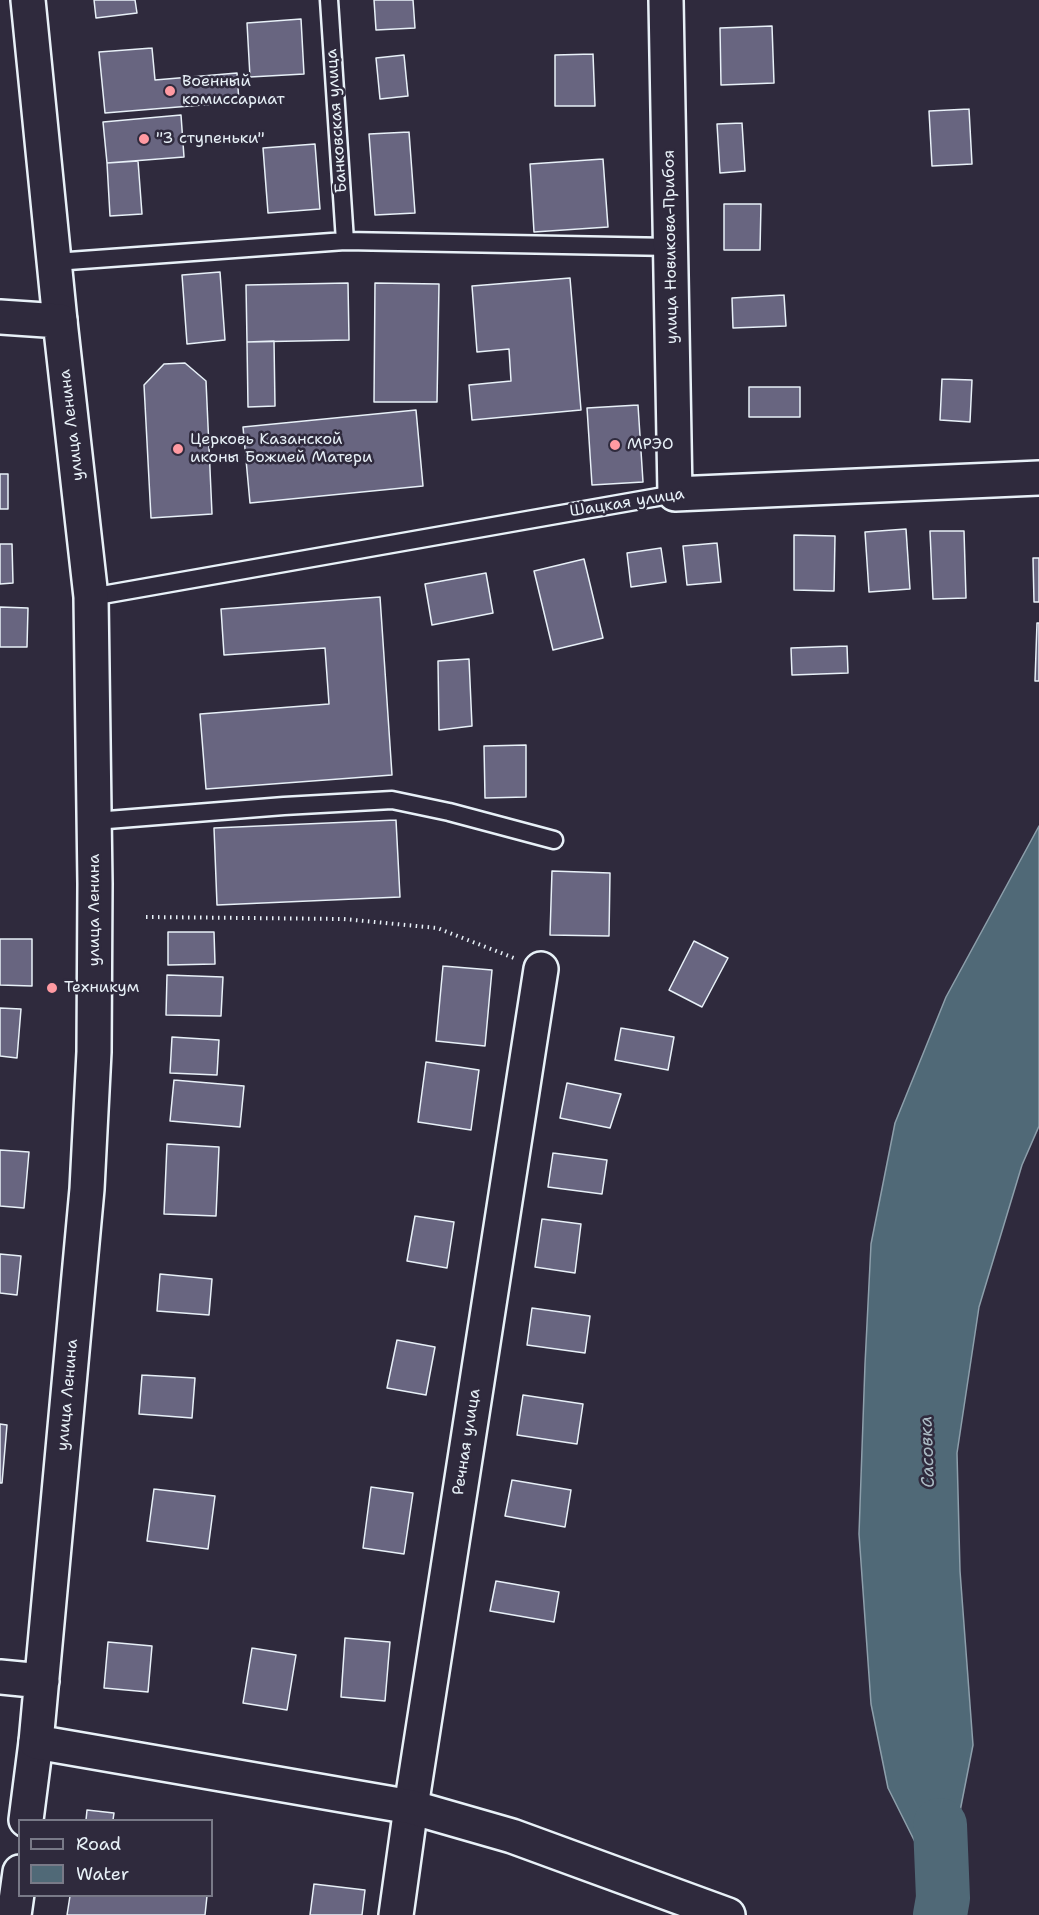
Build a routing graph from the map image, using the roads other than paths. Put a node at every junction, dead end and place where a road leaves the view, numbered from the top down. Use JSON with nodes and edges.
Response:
{"nodes":[{"id":1,"x":28,"y":0,"type":"edge"},
{"id":2,"x":329,"y":0,"type":"edge"},
{"id":3,"x":666,"y":0,"type":"edge"},
{"id":4,"x":345,"y":241,"type":"junction"},
{"id":5,"x":672,"y":247,"type":"junction"},
{"id":6,"x":55,"y":262,"type":"junction"},
{"id":7,"x":0,"y":317,"type":"edge"},
{"id":8,"x":60,"y":321,"type":"junction"},
{"id":9,"x":1039,"y":478,"type":"edge"},
{"id":10,"x":675,"y":494,"type":"junction"},
{"id":11,"x":91,"y":597,"type":"junction"},
{"id":12,"x":95,"y":821,"type":"junction"},
{"id":13,"x":554,"y":840,"type":"dead end"},
{"id":14,"x":541,"y":969,"type":"road end"},
{"id":15,"x":0,"y":1677,"type":"edge"},
{"id":16,"x":42,"y":1681,"type":"junction"},
{"id":17,"x":36,"y":1742,"type":"junction"},
{"id":18,"x":411,"y":1807,"type":"junction"},
{"id":19,"x":26,"y":1819,"type":"edge"},
{"id":20,"x":18,"y":1886,"type":"edge"},
{"id":21,"x":14,"y":1915,"type":"edge"},
{"id":22,"x":396,"y":1915,"type":"edge"},
{"id":23,"x":728,"y":1915,"type":"edge"}],
"edges":[{"from":1,"to":6,"type":"main road","name":"улица Ленина"},
{"from":2,"to":4,"type":"lane","name":"Банковская улица"},
{"from":3,"to":5,"type":"main road","name":"улица Новикова-Прибоя"},
{"from":4,"to":5,"type":"lane"},
{"from":4,"to":6,"type":"lane"},
{"from":5,"to":10,"type":"main road","name":"улица Новикова-Прибоя"},
{"from":6,"to":8,"type":"main road","name":"улица Ленина"},
{"from":7,"to":8,"type":"main road"},
{"from":8,"to":11,"type":"main road","name":"улица Ленина"},
{"from":9,"to":10,"type":"main road","name":"Шацкая улица"},
{"from":10,"to":11,"type":"lane","name":"Шацкая улица"},
{"from":11,"to":12,"type":"main road","name":"улица Ленина"},
{"from":12,"to":13,"type":"lane"},
{"from":12,"to":16,"type":"main road","name":"улица Ленина"},
{"from":14,"to":18,"type":"main road","name":"Речная улица"},
{"from":15,"to":16,"type":"main road"},
{"from":16,"to":17,"type":"main road","name":"улица Ленина"},
{"from":17,"to":18,"type":"main road"},
{"from":17,"to":19,"type":"main road","name":"улица Ленина"},
{"from":18,"to":22,"type":"main road","name":"Речная улица"},
{"from":18,"to":23,"type":"main road"},
{"from":20,"to":21,"type":"main road"}]}
